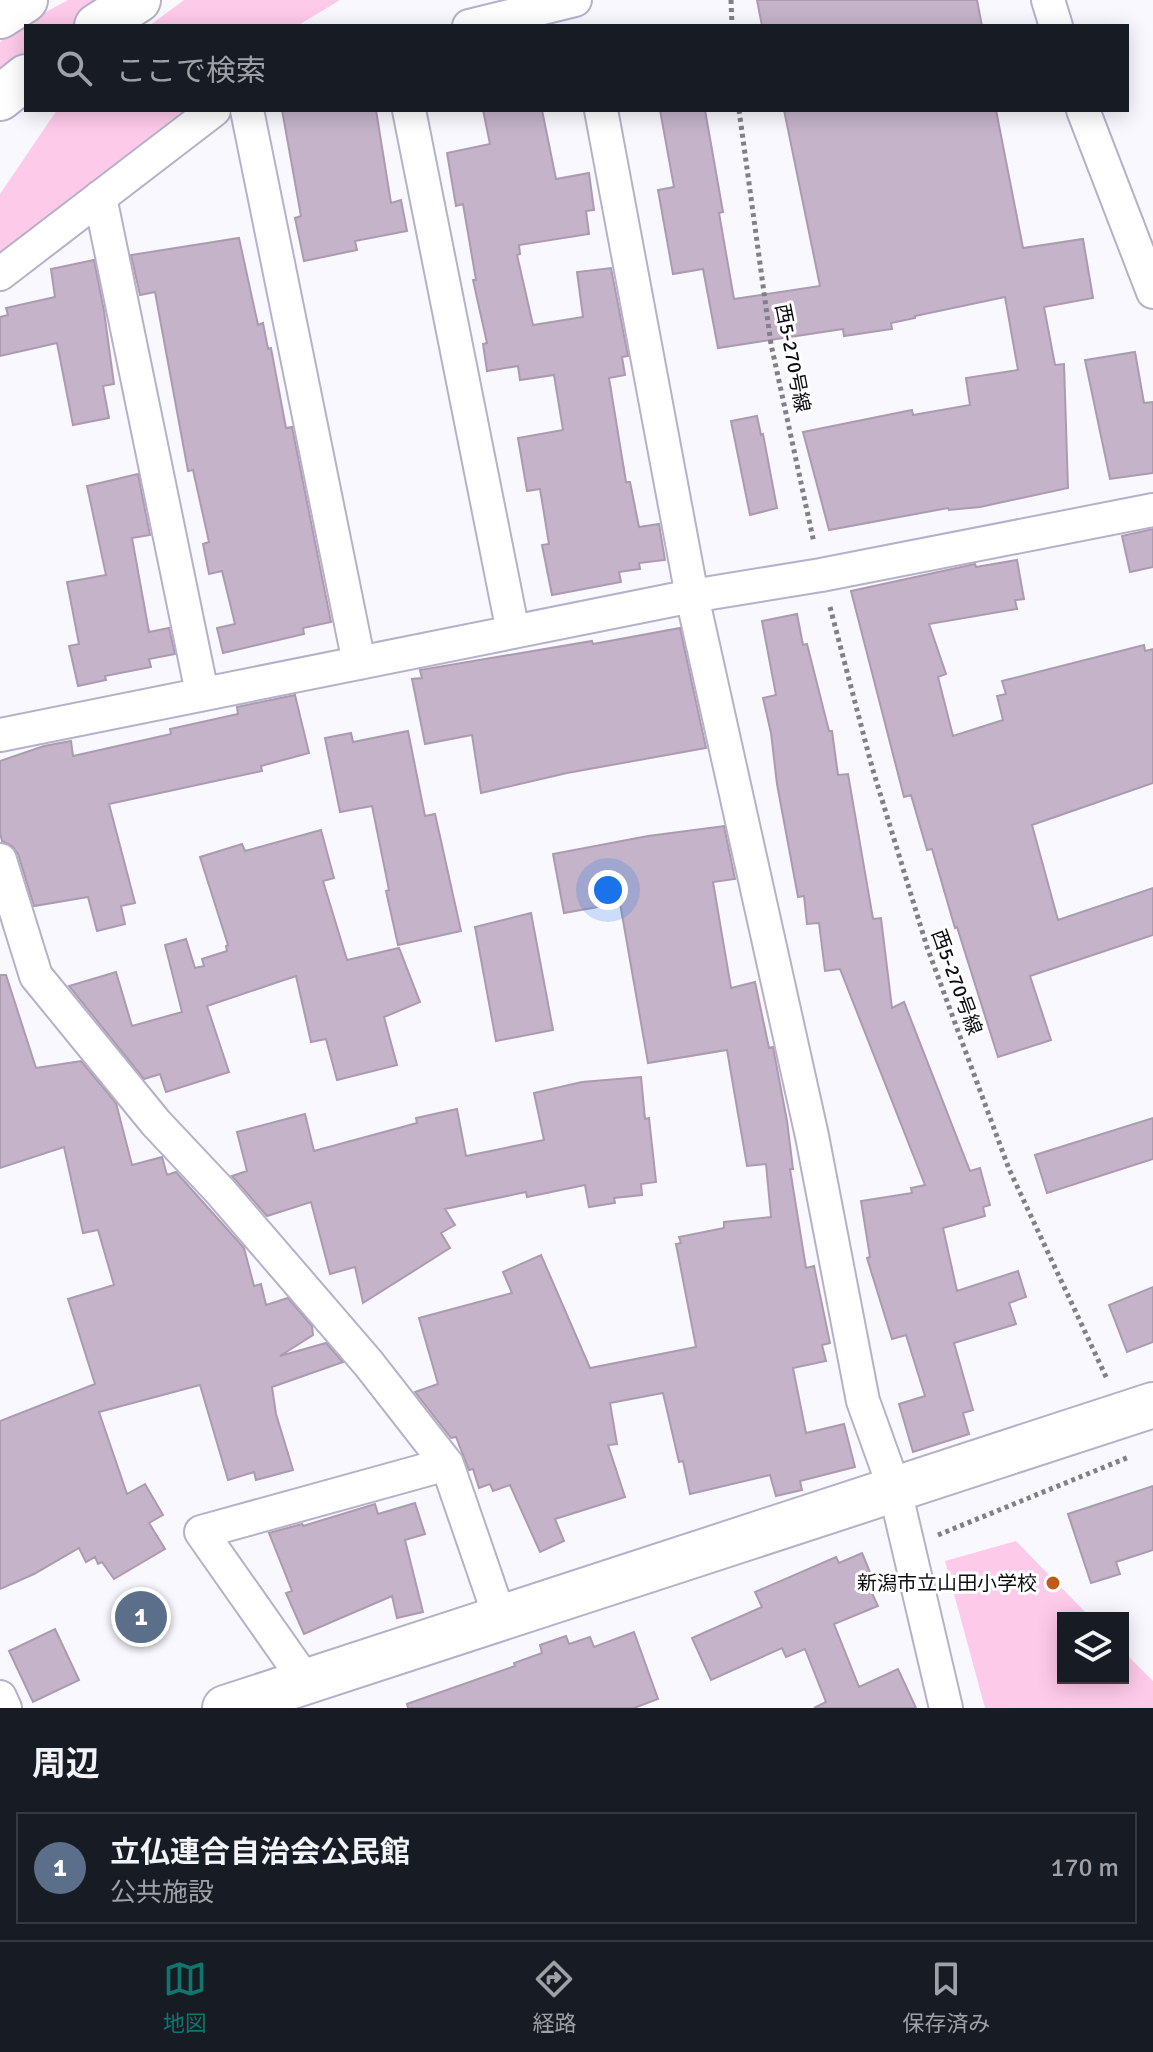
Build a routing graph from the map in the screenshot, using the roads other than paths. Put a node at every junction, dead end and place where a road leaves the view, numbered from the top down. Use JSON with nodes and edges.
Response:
{"nodes":[{"id":1,"x":25,"y":0,"type":"edge"},
{"id":2,"x":138,"y":0,"type":"edge"},
{"id":3,"x":576,"y":0,"type":"edge"},
{"id":4,"x":1048,"y":0,"type":"edge"},
{"id":5,"x":0,"y":16,"type":"edge"},
{"id":6,"x":100,"y":24,"type":"edge"},
{"id":7,"x":477,"y":24,"type":"edge"},
{"id":8,"x":582,"y":24,"type":"edge"},
{"id":9,"x":1055,"y":24,"type":"edge"},
{"id":10,"x":24,"y":79,"type":"edge"},
{"id":11,"x":0,"y":98,"type":"edge"},
{"id":12,"x":211,"y":112,"type":"edge"},
{"id":13,"x":247,"y":112,"type":"edge"},
{"id":14,"x":409,"y":112,"type":"edge"},
{"id":15,"x":601,"y":112,"type":"edge"},
{"id":16,"x":1084,"y":112,"type":"edge"},
{"id":17,"x":100,"y":197,"type":"junction"},
{"id":18,"x":0,"y":274,"type":"edge"},
{"id":19,"x":1153,"y":292,"type":"edge"},
{"id":20,"x":1153,"y":510,"type":"edge"},
{"id":21,"x":692,"y":596,"type":"junction"},
{"id":22,"x":513,"y":632,"type":"junction"},
{"id":23,"x":359,"y":663,"type":"junction"},
{"id":24,"x":202,"y":693,"type":"junction"},
{"id":25,"x":0,"y":735,"type":"edge"},
{"id":26,"x":1,"y":866,"type":"edge"},
{"id":27,"x":1139,"y":1410,"type":"edge"},
{"id":28,"x":447,"y":1464,"type":"junction"},
{"id":29,"x":895,"y":1490,"type":"junction"},
{"id":30,"x":500,"y":1618,"type":"junction"},
{"id":31,"x":305,"y":1680,"type":"junction"},
{"id":32,"x":0,"y":1697,"type":"edge"},
{"id":33,"x":5,"y":1708,"type":"edge"},
{"id":34,"x":225,"y":1708,"type":"edge"},
{"id":35,"x":946,"y":1708,"type":"edge"}],
"edges":[{"from":1,"to":5,"type":"main road"},
{"from":2,"to":6,"type":"main road"},
{"from":3,"to":7,"type":"street"},
{"from":3,"to":8,"type":"street"},
{"from":4,"to":9,"type":"street"},
{"from":10,"to":11,"type":"main road"},
{"from":12,"to":17,"type":"street"},
{"from":13,"to":23,"type":"street"},
{"from":14,"to":22,"type":"street"},
{"from":15,"to":21,"type":"street"},
{"from":16,"to":19,"type":"street"},
{"from":17,"to":18,"type":"street"},
{"from":17,"to":24,"type":"street"},
{"from":20,"to":21,"type":"street"},
{"from":21,"to":22,"type":"street"},
{"from":21,"to":29,"type":"street"},
{"from":22,"to":23,"type":"street"},
{"from":23,"to":24,"type":"street"},
{"from":24,"to":25,"type":"street"},
{"from":26,"to":28,"type":"street"},
{"from":27,"to":29,"type":"main road"},
{"from":28,"to":30,"type":"street"},
{"from":28,"to":31,"type":"street"},
{"from":29,"to":30,"type":"main road"},
{"from":29,"to":35,"type":"street"},
{"from":30,"to":31,"type":"main road"},
{"from":31,"to":34,"type":"main road"},
{"from":32,"to":33,"type":"street"}]}
